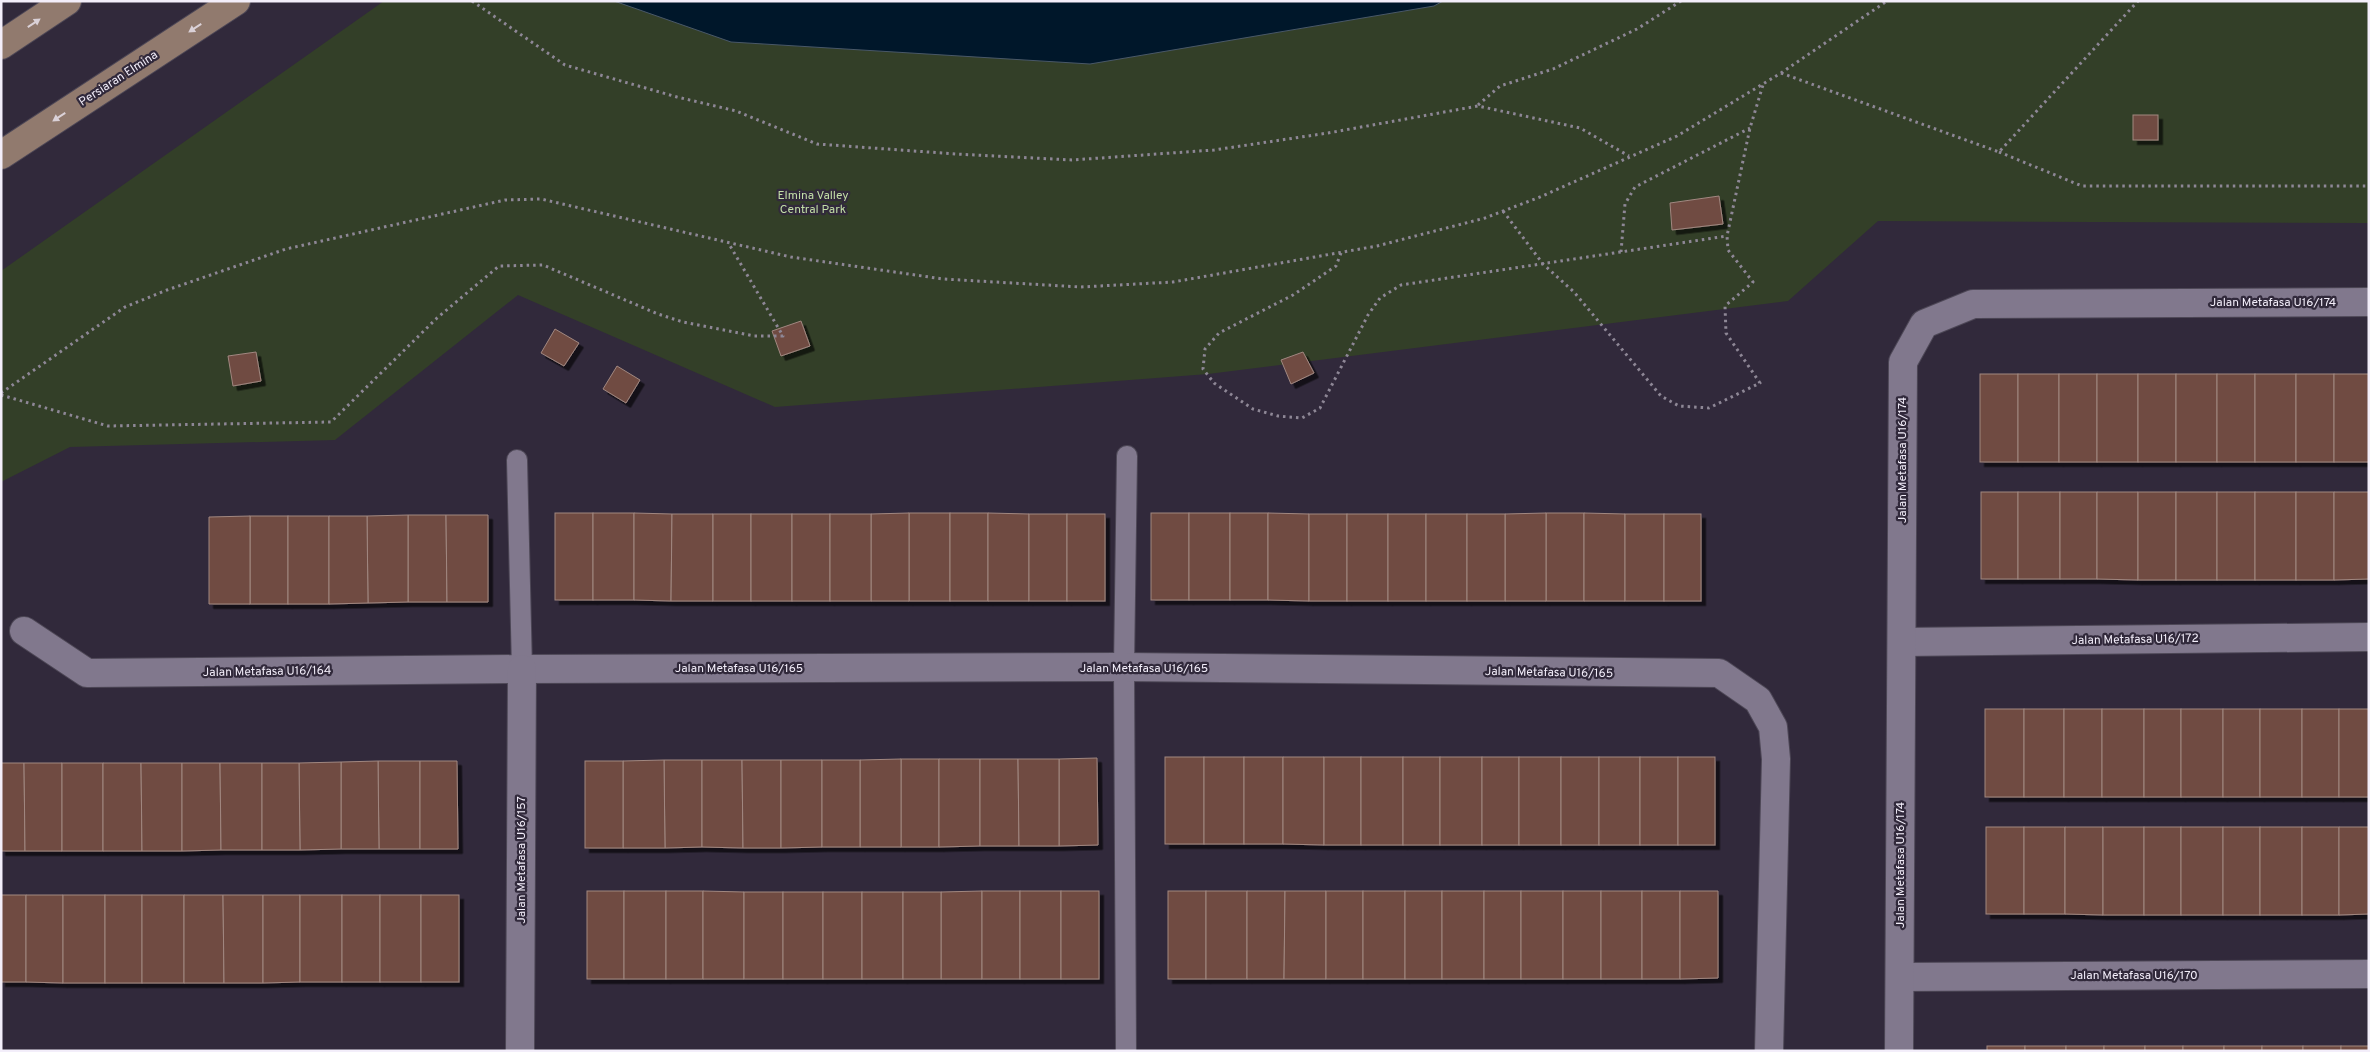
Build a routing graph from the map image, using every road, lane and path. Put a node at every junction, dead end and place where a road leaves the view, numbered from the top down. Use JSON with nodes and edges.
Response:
{"nodes":[{"id":1,"x":67,"y":1,"type":"edge"},
{"id":2,"x":236,"y":1,"type":"edge"},
{"id":3,"x":472,"y":1,"type":"edge"},
{"id":4,"x":1681,"y":1,"type":"edge"},
{"id":5,"x":1887,"y":1,"type":"edge"},
{"id":6,"x":2138,"y":1,"type":"edge"},
{"id":7,"x":1,"y":45,"type":"edge"},
{"id":8,"x":1781,"y":73,"type":"junction"},
{"id":9,"x":1763,"y":84,"type":"junction"},
{"id":10,"x":1478,"y":106,"type":"junction"},
{"id":11,"x":1750,"y":128,"type":"junction"},
{"id":12,"x":2000,"y":152,"type":"junction"},
{"id":13,"x":1,"y":155,"type":"edge"},
{"id":14,"x":1630,"y":156,"type":"junction"},
{"id":15,"x":2369,"y":186,"type":"edge"},
{"id":16,"x":1503,"y":211,"type":"junction"},
{"id":17,"x":1727,"y":236,"type":"junction"},
{"id":18,"x":729,"y":243,"type":"junction"},
{"id":19,"x":1341,"y":252,"type":"junction"},
{"id":20,"x":1621,"y":252,"type":"junction"},
{"id":21,"x":1543,"y":264,"type":"junction"},
{"id":22,"x":2369,"y":302,"type":"edge"},
{"id":23,"x":1,"y":394,"type":"edge"},
{"id":24,"x":1127,"y":456,"type":"dead end"},
{"id":25,"x":517,"y":460,"type":"dead end"},
{"id":26,"x":24,"y":630,"type":"dead end"},
{"id":27,"x":2369,"y":637,"type":"edge"},
{"id":28,"x":1902,"y":642,"type":"junction"},
{"id":29,"x":1124,"y":667,"type":"junction"},
{"id":30,"x":522,"y":668,"type":"junction"},
{"id":31,"x":2369,"y":974,"type":"edge"},
{"id":32,"x":1900,"y":977,"type":"junction"},
{"id":33,"x":520,"y":1051,"type":"edge"},
{"id":34,"x":1126,"y":1051,"type":"edge"},
{"id":35,"x":1769,"y":1051,"type":"edge"},
{"id":36,"x":1899,"y":1051,"type":"edge"}],
"edges":[{"from":7,"to":1,"type":"main road","one_way":true},
{"from":2,"to":13,"type":"main road","name":"Persiaran Elmina","one_way":true},
{"from":3,"to":10,"type":"path"},
{"from":4,"to":10,"type":"path"},
{"from":5,"to":8,"type":"path"},
{"from":6,"to":12,"type":"path"},
{"from":8,"to":9,"type":"path"},
{"from":8,"to":12,"type":"path"},
{"from":9,"to":11,"type":"path"},
{"from":9,"to":14,"type":"path"},
{"from":10,"to":14,"type":"path"},
{"from":11,"to":17,"type":"path"},
{"from":11,"to":20,"type":"path"},
{"from":12,"to":15,"type":"path"},
{"from":14,"to":16,"type":"path"},
{"from":16,"to":19,"type":"path"},
{"from":16,"to":21,"type":"path"},
{"from":17,"to":20,"type":"path"},
{"from":17,"to":21,"type":"path"},
{"from":18,"to":19,"type":"path"},
{"from":18,"to":23,"type":"path"},
{"from":18,"to":23,"type":"path"},
{"from":19,"to":21,"type":"path"},
{"from":20,"to":21,"type":"path"},
{"from":22,"to":28,"type":"street","name":"Jalan Metafasa U16/174"},
{"from":24,"to":29,"type":"lane"},
{"from":25,"to":30,"type":"lane"},
{"from":26,"to":30,"type":"street","name":"Jalan Metafasa U16/164"},
{"from":27,"to":28,"type":"street","name":"Jalan Metafasa U16/172"},
{"from":28,"to":32,"type":"street","name":"Jalan Metafasa U16/174"},
{"from":29,"to":30,"type":"street","name":"Jalan Metafasa U16/165"},
{"from":29,"to":34,"type":"lane"},
{"from":29,"to":35,"type":"street","name":"Jalan Metafasa U16/165"},
{"from":30,"to":33,"type":"street","name":"Jalan Metafasa U16/157"},
{"from":31,"to":32,"type":"street","name":"Jalan Metafasa U16/170"},
{"from":32,"to":36,"type":"street","name":"Jalan Metafasa U16/174"}]}
